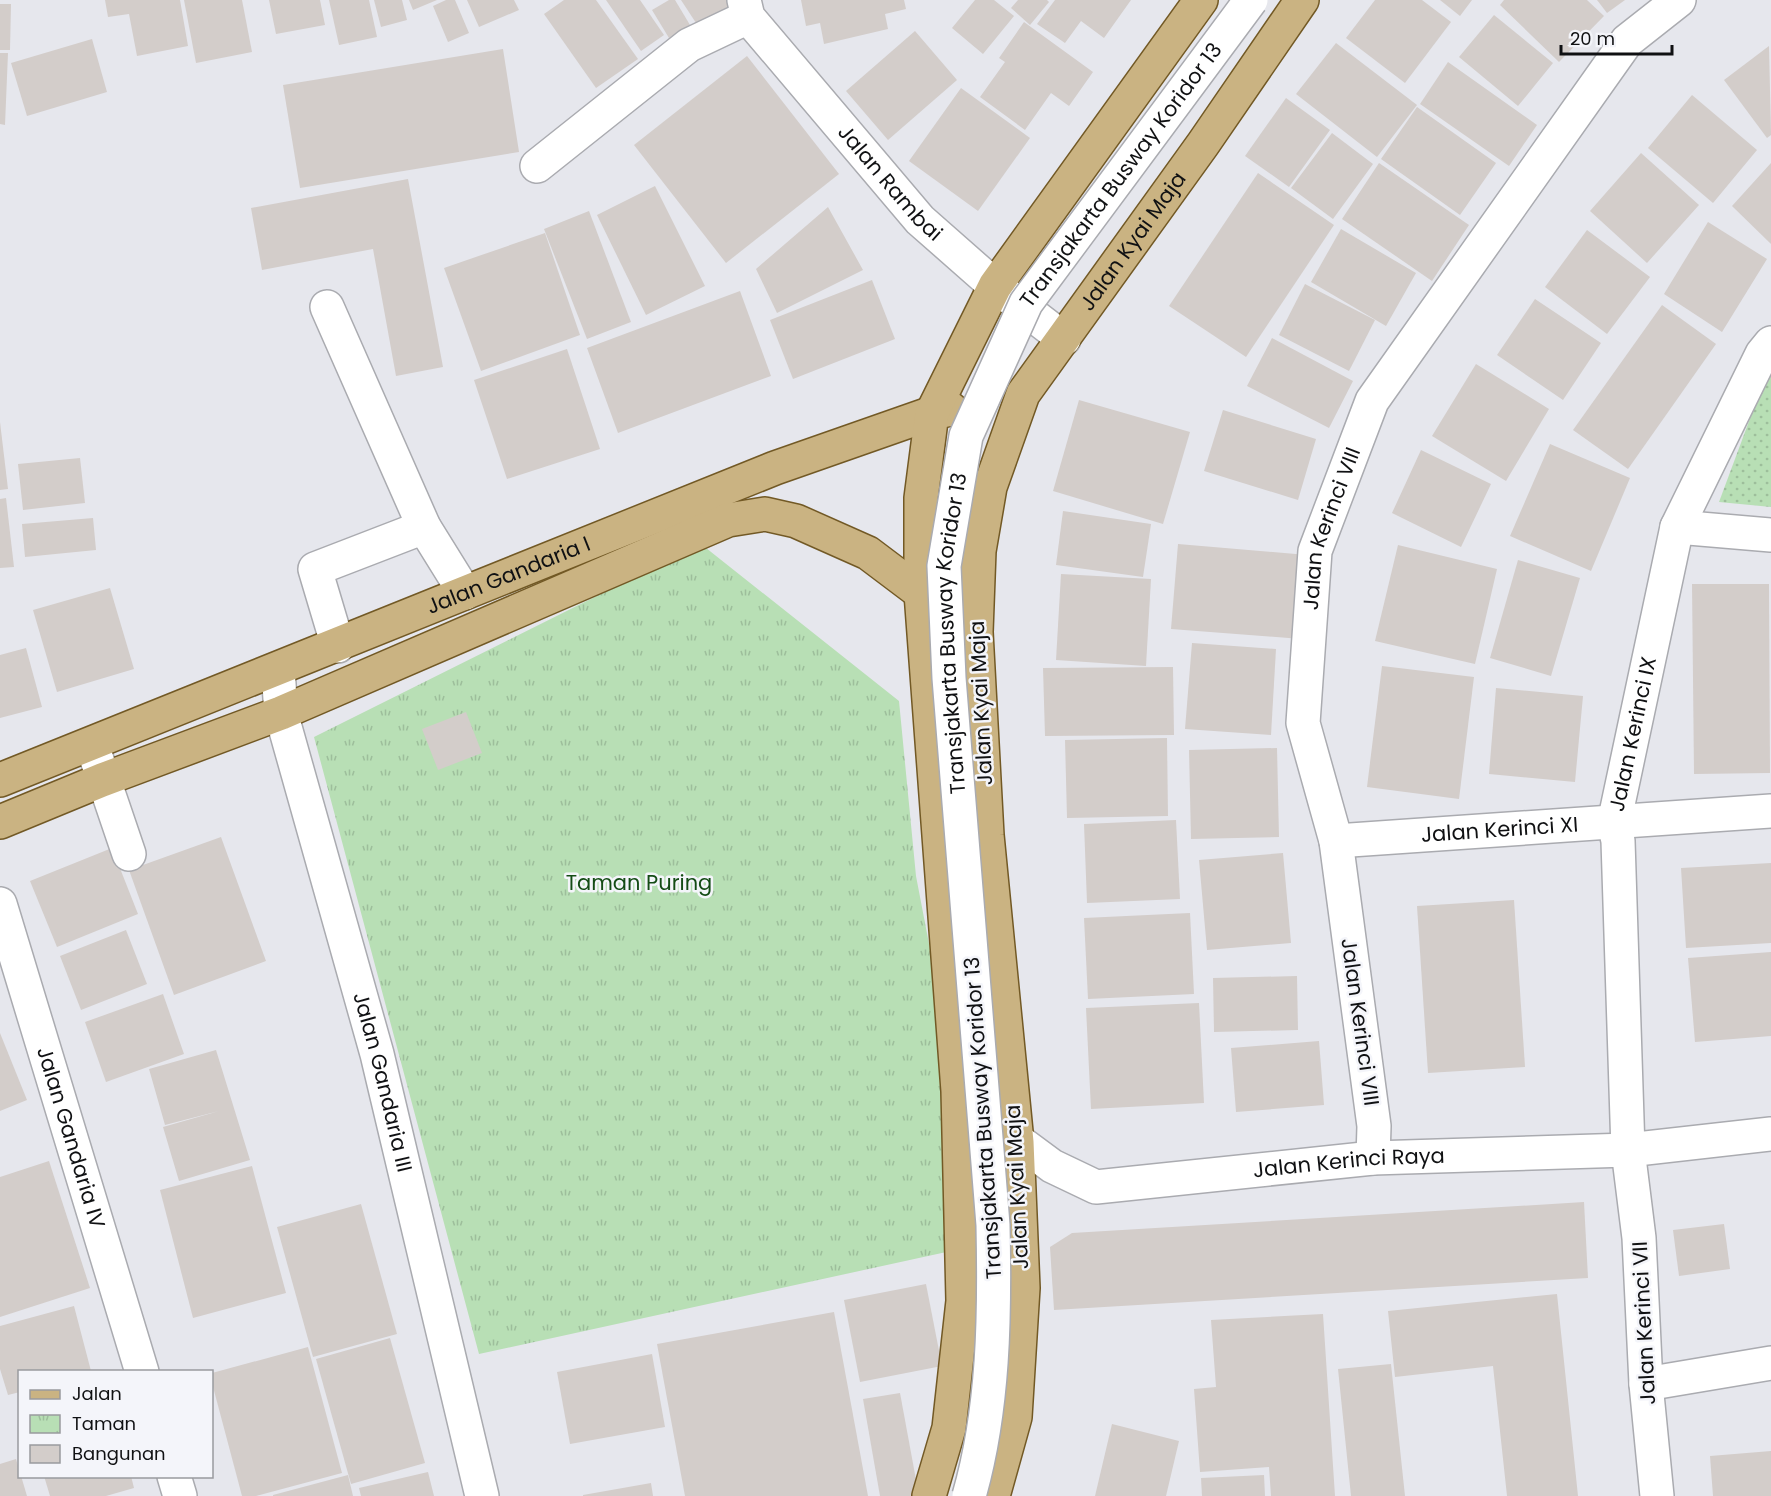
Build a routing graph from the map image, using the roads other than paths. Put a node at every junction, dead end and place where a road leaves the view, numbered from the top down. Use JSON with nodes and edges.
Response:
{"nodes":[{"id":1,"x":1201,"y":0,"type":"edge"},
{"id":2,"x":1251,"y":0,"type":"edge"},
{"id":3,"x":1302,"y":0,"type":"edge"},
{"id":4,"x":1679,"y":0,"type":"edge"},
{"id":5,"x":746,"y":9,"type":"edge"},
{"id":6,"x":537,"y":166,"type":"dead end"},
{"id":7,"x":995,"y":286,"type":"junction"},
{"id":8,"x":327,"y":307,"type":"dead end"},
{"id":9,"x":1065,"y":339,"type":"junction"},
{"id":10,"x":1771,"y":343,"type":"edge"},
{"id":11,"x":1023,"y":394,"type":"junction"},
{"id":12,"x":932,"y":413,"type":"junction"},
{"id":13,"x":424,"y":526,"type":"junction"},
{"id":14,"x":1677,"y":527,"type":"junction"},
{"id":15,"x":1771,"y":535,"type":"edge"},
{"id":16,"x":465,"y":593,"type":"junction"},
{"id":17,"x":921,"y":593,"type":"junction"},
{"id":18,"x":976,"y":632,"type":"junction"},
{"id":19,"x":338,"y":645,"type":"junction"},
{"id":20,"x":278,"y":670,"type":"junction"},
{"id":21,"x":281,"y":713,"type":"junction"},
{"id":22,"x":92,"y":745,"type":"junction"},
{"id":23,"x":0,"y":780,"type":"edge"},
{"id":24,"x":102,"y":780,"type":"junction"},
{"id":25,"x":1771,"y":811,"type":"edge"},
{"id":26,"x":0,"y":822,"type":"edge"},
{"id":27,"x":1614,"y":822,"type":"junction"},
{"id":28,"x":1336,"y":841,"type":"junction"},
{"id":29,"x":129,"y":854,"type":"dead end"},
{"id":30,"x":1,"y":908,"type":"edge"},
{"id":31,"x":958,"y":1091,"type":"junction"},
{"id":32,"x":1771,"y":1134,"type":"edge"},
{"id":33,"x":1017,"y":1142,"type":"junction"},
{"id":34,"x":1628,"y":1149,"type":"junction"},
{"id":35,"x":1374,"y":1158,"type":"junction"},
{"id":36,"x":1771,"y":1363,"type":"edge"},
{"id":37,"x":142,"y":1370,"type":"edge"},
{"id":38,"x":1646,"y":1384,"type":"junction"},
{"id":39,"x":175,"y":1478,"type":"edge"},
{"id":40,"x":180,"y":1496,"type":"edge"},
{"id":41,"x":482,"y":1496,"type":"edge"},
{"id":42,"x":930,"y":1496,"type":"edge"},
{"id":43,"x":969,"y":1496,"type":"edge"},
{"id":44,"x":993,"y":1496,"type":"edge"},
{"id":45,"x":1658,"y":1496,"type":"edge"}],
"edges":[{"from":1,"to":7,"type":"main road"},
{"from":2,"to":43,"type":"street","name":"Transjakarta Busway Koridor 13","bridge":true},
{"from":3,"to":9,"type":"main road","name":"Jalan Kyai Maja"},
{"from":4,"to":28,"type":"street","name":"Jalan Kerinci VIII"},
{"from":5,"to":6,"type":"street"},
{"from":5,"to":7,"type":"street","name":"Jalan Rambai"},
{"from":7,"to":9,"type":"street","name":"Jalan Rambai"},
{"from":7,"to":12,"type":"main road"},
{"from":8,"to":13,"type":"street"},
{"from":9,"to":11,"type":"main road","name":"Jalan Kyai Maja"},
{"from":10,"to":14,"type":"street","name":"Jalan Kerinci IX"},
{"from":11,"to":12,"type":"main road","name":"Jalan Gandaria I"},
{"from":11,"to":18,"type":"main road","name":"Jalan Kyai Maja"},
{"from":12,"to":16,"type":"main road","name":"Jalan Gandaria I"},
{"from":12,"to":17,"type":"main road"},
{"from":13,"to":16,"type":"street"},
{"from":13,"to":19,"type":"street"},
{"from":14,"to":15,"type":"street"},
{"from":14,"to":27,"type":"street","name":"Jalan Kerinci IX"},
{"from":16,"to":19,"type":"main road","name":"Jalan Gandaria I"},
{"from":17,"to":18,"type":"main road","name":"Jalan Gandaria I"},
{"from":17,"to":21,"type":"main road","name":"Jalan Gandaria I"},
{"from":17,"to":31,"type":"main road"},
{"from":18,"to":33,"type":"main road","name":"Jalan Kyai Maja"},
{"from":19,"to":20,"type":"main road","name":"Jalan Gandaria I"},
{"from":20,"to":21,"type":"street","name":"Jalan Gandaria III"},
{"from":20,"to":22,"type":"main road","name":"Jalan Gandaria I"},
{"from":21,"to":24,"type":"main road","name":"Jalan Gandaria I"},
{"from":21,"to":41,"type":"street","name":"Jalan Gandaria III"},
{"from":22,"to":23,"type":"main road","name":"Jalan Gandaria I"},
{"from":22,"to":24,"type":"street"},
{"from":24,"to":26,"type":"main road","name":"Jalan Gandaria I"},
{"from":24,"to":29,"type":"street"},
{"from":25,"to":27,"type":"street","name":"Jalan Kerinci XI"},
{"from":27,"to":28,"type":"street","name":"Jalan Kerinci XI"},
{"from":27,"to":34,"type":"street","name":"Jalan Kerinci IX"},
{"from":28,"to":35,"type":"street","name":"Jalan Kerinci VIII"},
{"from":30,"to":37,"type":"street","name":"Jalan Gandaria IV"},
{"from":31,"to":33,"type":"street","name":"Jalan Kerinci Raya"},
{"from":31,"to":42,"type":"main road"},
{"from":32,"to":34,"type":"street","name":"Jalan Kerinci Raya"},
{"from":33,"to":35,"type":"street","name":"Jalan Kerinci Raya"},
{"from":33,"to":44,"type":"main road","name":"Jalan Kyai Maja"},
{"from":34,"to":35,"type":"street","name":"Jalan Kerinci Raya"},
{"from":34,"to":38,"type":"street","name":"Jalan Kerinci VII"},
{"from":36,"to":38,"type":"street"},
{"from":38,"to":45,"type":"street","name":"Jalan Kerinci VII"},
{"from":39,"to":40,"type":"street"}]}
